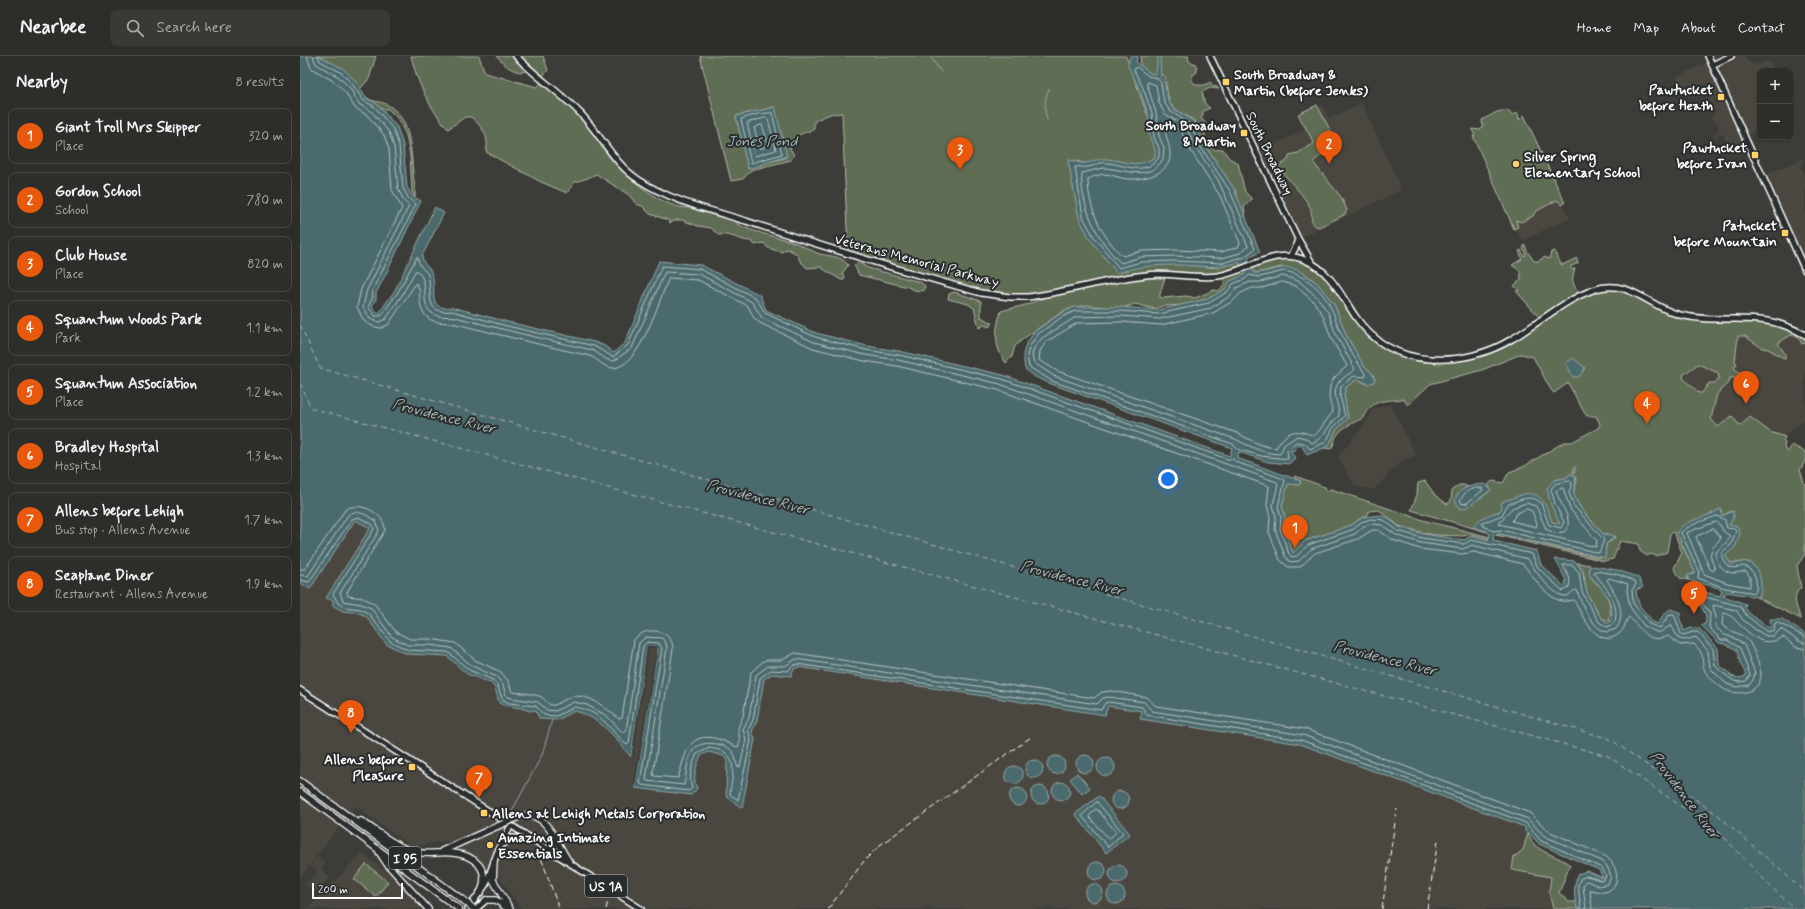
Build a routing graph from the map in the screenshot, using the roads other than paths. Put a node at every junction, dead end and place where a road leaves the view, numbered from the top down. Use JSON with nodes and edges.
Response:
{"nodes":[{"id":1,"x":516,"y":56,"type":"edge"},
{"id":2,"x":1210,"y":56,"type":"edge"},
{"id":3,"x":1708,"y":56,"type":"edge"},
{"id":4,"x":1731,"y":56,"type":"edge"},
{"id":5,"x":1712,"y":65,"type":"junction"},
{"id":6,"x":1298,"y":239,"type":"junction"},
{"id":7,"x":1291,"y":256,"type":"junction"},
{"id":8,"x":1312,"y":263,"type":"junction"},
{"id":9,"x":1805,"y":270,"type":"edge"},
{"id":10,"x":1805,"y":336,"type":"edge"},
{"id":11,"x":300,"y":690,"type":"edge"},
{"id":12,"x":300,"y":780,"type":"edge"},
{"id":13,"x":300,"y":792,"type":"edge"},
{"id":14,"x":347,"y":814,"type":"junction"},
{"id":15,"x":511,"y":825,"type":"junction"},
{"id":16,"x":538,"y":842,"type":"junction"},
{"id":17,"x":556,"y":842,"type":"junction"},
{"id":18,"x":376,"y":849,"type":"junction"},
{"id":19,"x":498,"y":850,"type":"junction"},
{"id":20,"x":550,"y":850,"type":"junction"},
{"id":21,"x":429,"y":854,"type":"junction"},
{"id":22,"x":494,"y":861,"type":"junction"},
{"id":23,"x":570,"y":863,"type":"junction"},
{"id":24,"x":481,"y":892,"type":"junction"},
{"id":25,"x":486,"y":900,"type":"joint"},
{"id":26,"x":458,"y":908,"type":"edge"},
{"id":27,"x":428,"y":909,"type":"edge"},
{"id":28,"x":468,"y":909,"type":"edge"},
{"id":29,"x":475,"y":909,"type":"edge"},
{"id":30,"x":509,"y":909,"type":"edge"},
{"id":31,"x":642,"y":909,"type":"edge"}],
"edges":[{"from":1,"to":7,"type":"main road","name":"Veterans Memorial Parkway"},
{"from":2,"to":6,"type":"main road","name":"South Broadway"},
{"from":3,"to":5,"type":"main road"},
{"from":4,"to":5,"type":"main road"},
{"from":5,"to":9,"type":"main road"},
{"from":6,"to":7,"type":"main road"},
{"from":6,"to":8,"type":"main road","name":"South Broadway"},
{"from":7,"to":8,"type":"main road","name":"Veterans Memorial Parkway"},
{"from":8,"to":10,"type":"main road","name":"Veterans Memorial Parkway"},
{"from":11,"to":15,"type":"main road","number":"US 1A"},
{"from":12,"to":14,"type":"highway"},
{"from":13,"to":18,"type":"highway","number":"I 95"},
{"from":14,"to":21,"type":"highway"},
{"from":14,"to":29,"type":"highway","number":"I 95","bridge":true},
{"from":15,"to":16,"type":"main road","number":"US 1A"},
{"from":15,"to":19,"type":"main road"},
{"from":16,"to":19,"type":"main road"},
{"from":16,"to":20,"type":"main road","number":"US 1A"},
{"from":17,"to":20,"type":"highway"},
{"from":17,"to":21,"type":"highway","bridge":true},
{"from":17,"to":23,"type":"highway"},
{"from":18,"to":26,"type":"highway","number":"I 95"},
{"from":18,"to":27,"type":"highway"},
{"from":19,"to":22,"type":"main road"},
{"from":20,"to":23,"type":"main road","number":"US 1A"},
{"from":21,"to":24,"type":"highway"},
{"from":22,"to":24,"type":"main road"},
{"from":22,"to":30,"type":"highway"},
{"from":23,"to":31,"type":"main road","number":"US 1A"},
{"from":24,"to":28,"type":"main road"},
{"from":25,"to":29,"type":"main road"},
{"from":25,"to":30,"type":"highway"}]}
